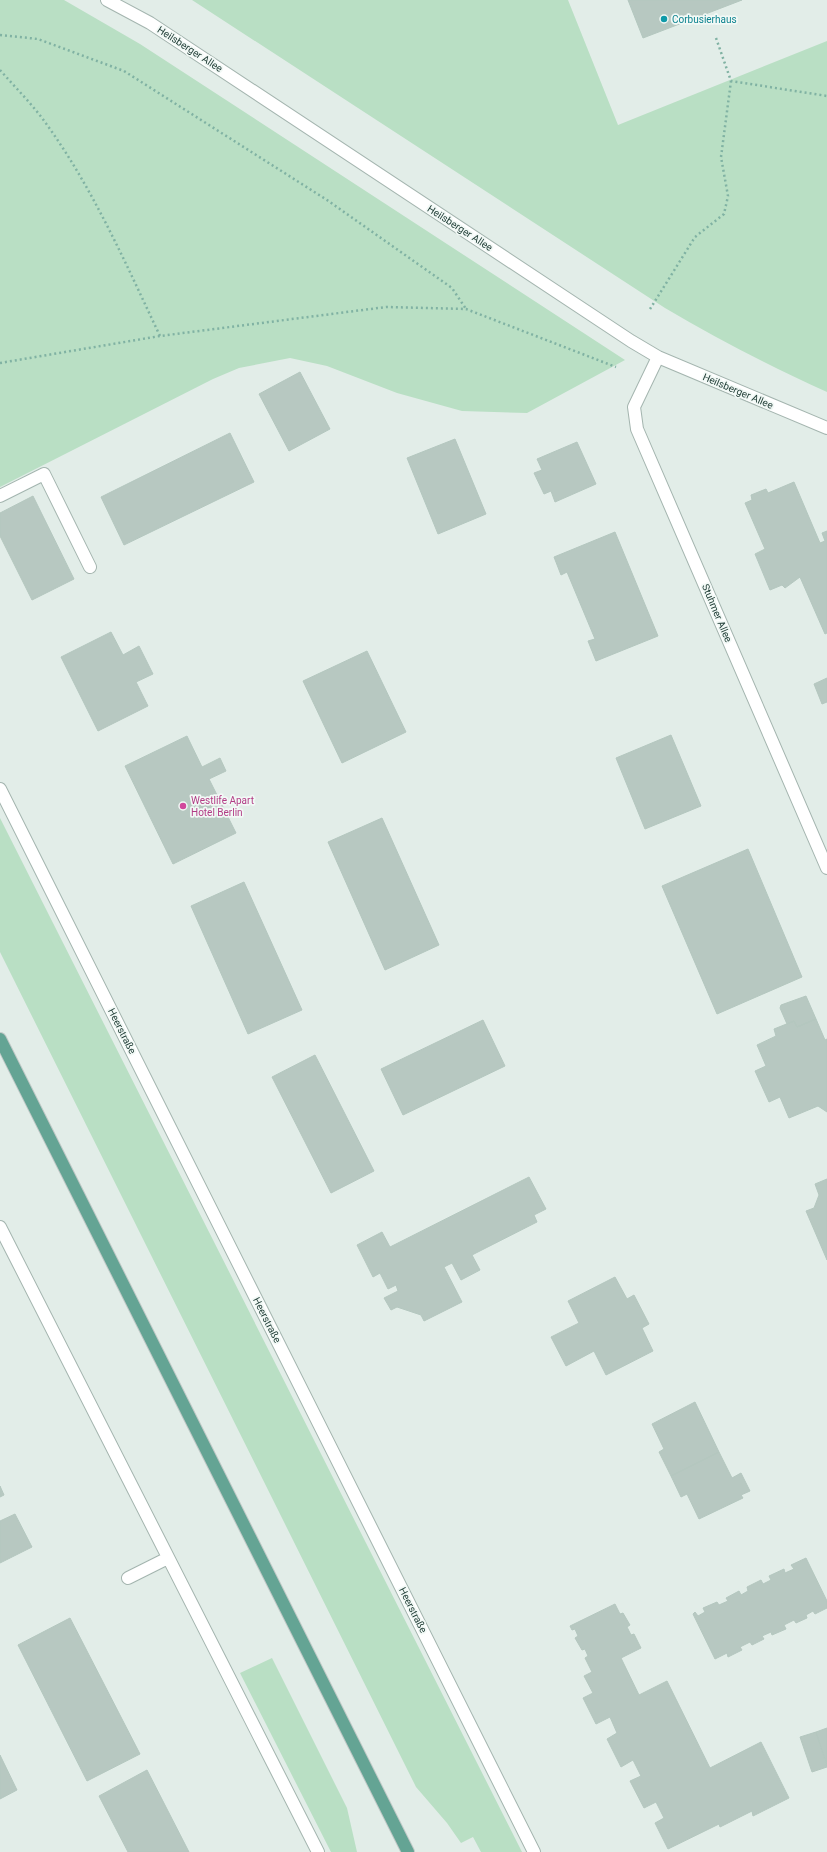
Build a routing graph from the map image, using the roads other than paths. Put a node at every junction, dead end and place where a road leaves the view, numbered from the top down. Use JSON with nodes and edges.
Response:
{"nodes":[{"id":1,"x":107,"y":0,"type":"edge"},
{"id":2,"x":658,"y":356,"type":"junction"},
{"id":3,"x":827,"y":428,"type":"edge"},
{"id":4,"x":0,"y":496,"type":"edge"},
{"id":5,"x":90,"y":567,"type":"dead end"},
{"id":6,"x":0,"y":789,"type":"edge"},
{"id":7,"x":827,"y":868,"type":"edge"},
{"id":8,"x":0,"y":1039,"type":"edge"},
{"id":9,"x":0,"y":1226,"type":"edge"},
{"id":10,"x":168,"y":1558,"type":"junction"},
{"id":11,"x":128,"y":1578,"type":"dead end"},
{"id":12,"x":318,"y":1852,"type":"edge"},
{"id":13,"x":408,"y":1852,"type":"edge"},
{"id":14,"x":534,"y":1852,"type":"edge"}],
"edges":[{"from":1,"to":2,"type":"street","name":"Heilsberger Allee"},
{"from":2,"to":3,"type":"street","name":"Heilsberger Allee"},
{"from":2,"to":7,"type":"street","name":"Stuhmer Allee"},
{"from":4,"to":5,"type":"street"},
{"from":6,"to":14,"type":"street","name":"Heerstraße"},
{"from":8,"to":13,"type":"main road"},
{"from":9,"to":10,"type":"street"},
{"from":10,"to":11,"type":"street"},
{"from":10,"to":12,"type":"street"}]}
